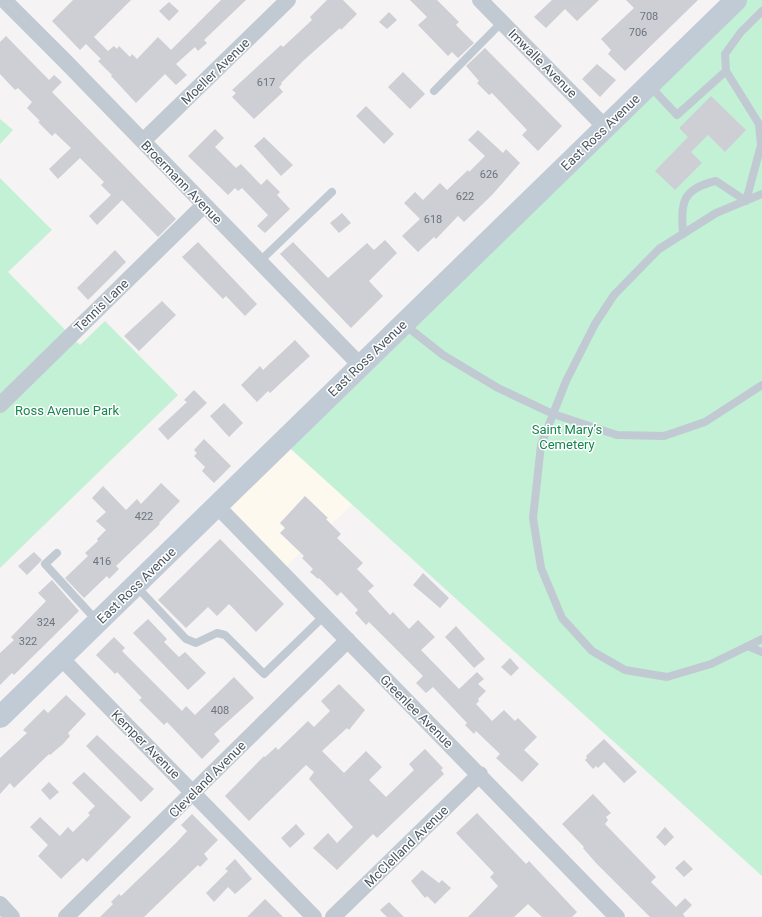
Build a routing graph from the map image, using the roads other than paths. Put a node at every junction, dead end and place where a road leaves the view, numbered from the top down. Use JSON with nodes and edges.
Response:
{"nodes":[{"id":1,"x":4,"y":0,"type":"edge"},
{"id":2,"x":288,"y":0,"type":"edge"},
{"id":3,"x":480,"y":0,"type":"edge"},
{"id":4,"x":736,"y":0,"type":"edge"},
{"id":5,"x":762,"y":11,"type":"edge"},
{"id":6,"x":502,"y":22,"type":"junction"},
{"id":7,"x":726,"y":71,"type":"junction"},
{"id":8,"x":649,"y":85,"type":"junction"},
{"id":9,"x":434,"y":91,"type":"dead end"},
{"id":10,"x":605,"y":127,"type":"junction"},
{"id":11,"x":143,"y":141,"type":"junction"},
{"id":12,"x":332,"y":192,"type":"dead end"},
{"id":13,"x":762,"y":194,"type":"edge"},
{"id":14,"x":746,"y":201,"type":"junction"},
{"id":15,"x":204,"y":205,"type":"junction"},
{"id":16,"x":683,"y":234,"type":"junction"},
{"id":17,"x":260,"y":262,"type":"junction"},
{"id":18,"x":403,"y":323,"type":"junction"},
{"id":19,"x":360,"y":365,"type":"junction"},
{"id":20,"x":762,"y":385,"type":"edge"},
{"id":21,"x":0,"y":405,"type":"edge"},
{"id":22,"x":553,"y":414,"type":"junction"},
{"id":23,"x":217,"y":506,"type":"junction"},
{"id":24,"x":57,"y":553,"type":"dead end"},
{"id":25,"x":135,"y":586,"type":"junction"},
{"id":26,"x":324,"y":616,"type":"junction"},
{"id":27,"x":98,"y":622,"type":"junction"},
{"id":28,"x":762,"y":639,"type":"edge"},
{"id":29,"x":348,"y":640,"type":"junction"},
{"id":30,"x":750,"y":647,"type":"junction"},
{"id":31,"x":762,"y":652,"type":"edge"},
{"id":32,"x":61,"y":658,"type":"junction"},
{"id":33,"x":0,"y":716,"type":"edge"},
{"id":34,"x":480,"y":774,"type":"junction"},
{"id":35,"x":194,"y":792,"type":"junction"},
{"id":36,"x":0,"y":904,"type":"edge"},
{"id":37,"x":608,"y":914,"type":"edge"},
{"id":38,"x":12,"y":917,"type":"edge"},
{"id":39,"x":66,"y":917,"type":"edge"},
{"id":40,"x":314,"y":917,"type":"edge"},
{"id":41,"x":333,"y":917,"type":"edge"}],
"edges":[{"from":1,"to":11,"type":"street","name":"Broermann Avenue"},
{"from":2,"to":11,"type":"street","name":"Moeller Avenue"},
{"from":3,"to":6,"type":"street","name":"Imwalle Avenue"},
{"from":4,"to":8,"type":"street","name":"East Ross Avenue"},
{"from":5,"to":7,"type":"lane"},
{"from":6,"to":9,"type":"lane"},
{"from":6,"to":10,"type":"street","name":"Imwalle Avenue"},
{"from":7,"to":8,"type":"lane"},
{"from":7,"to":14,"type":"lane"},
{"from":8,"to":10,"type":"street","name":"East Ross Avenue"},
{"from":10,"to":18,"type":"street","name":"East Ross Avenue"},
{"from":11,"to":15,"type":"street","name":"Broermann Avenue"},
{"from":12,"to":17,"type":"lane"},
{"from":13,"to":14,"type":"lane"},
{"from":14,"to":16,"type":"lane"},
{"from":14,"to":16,"type":"lane"},
{"from":15,"to":17,"type":"street","name":"Broermann Avenue"},
{"from":15,"to":21,"type":"street","name":"Tennis Lane"},
{"from":16,"to":22,"type":"lane"},
{"from":17,"to":19,"type":"street","name":"Broermann Avenue"},
{"from":18,"to":19,"type":"street","name":"East Ross Avenue"},
{"from":18,"to":22,"type":"lane"},
{"from":19,"to":23,"type":"street","name":"East Ross Avenue"},
{"from":20,"to":22,"type":"lane"},
{"from":22,"to":30,"type":"lane"},
{"from":23,"to":25,"type":"street","name":"East Ross Avenue"},
{"from":23,"to":26,"type":"street","name":"Greenlee Avenue"},
{"from":24,"to":27,"type":"lane"},
{"from":25,"to":26,"type":"lane"},
{"from":25,"to":27,"type":"street","name":"East Ross Avenue"},
{"from":26,"to":29,"type":"street","name":"Greenlee Avenue"},
{"from":27,"to":32,"type":"street","name":"East Ross Avenue"},
{"from":28,"to":30,"type":"lane"},
{"from":29,"to":34,"type":"street","name":"Greenlee Avenue"},
{"from":29,"to":35,"type":"street","name":"Cleveland Avenue"},
{"from":30,"to":31,"type":"lane"},
{"from":32,"to":33,"type":"street","name":"East Ross Avenue"},
{"from":32,"to":35,"type":"street","name":"Kemper Avenue"},
{"from":34,"to":37,"type":"street","name":"Greenlee Avenue"},
{"from":34,"to":41,"type":"street","name":"McClelland Avenue"},
{"from":35,"to":39,"type":"street","name":"Cleveland Avenue"},
{"from":35,"to":40,"type":"street","name":"Kemper Avenue"},
{"from":36,"to":38,"type":"street"}]}
